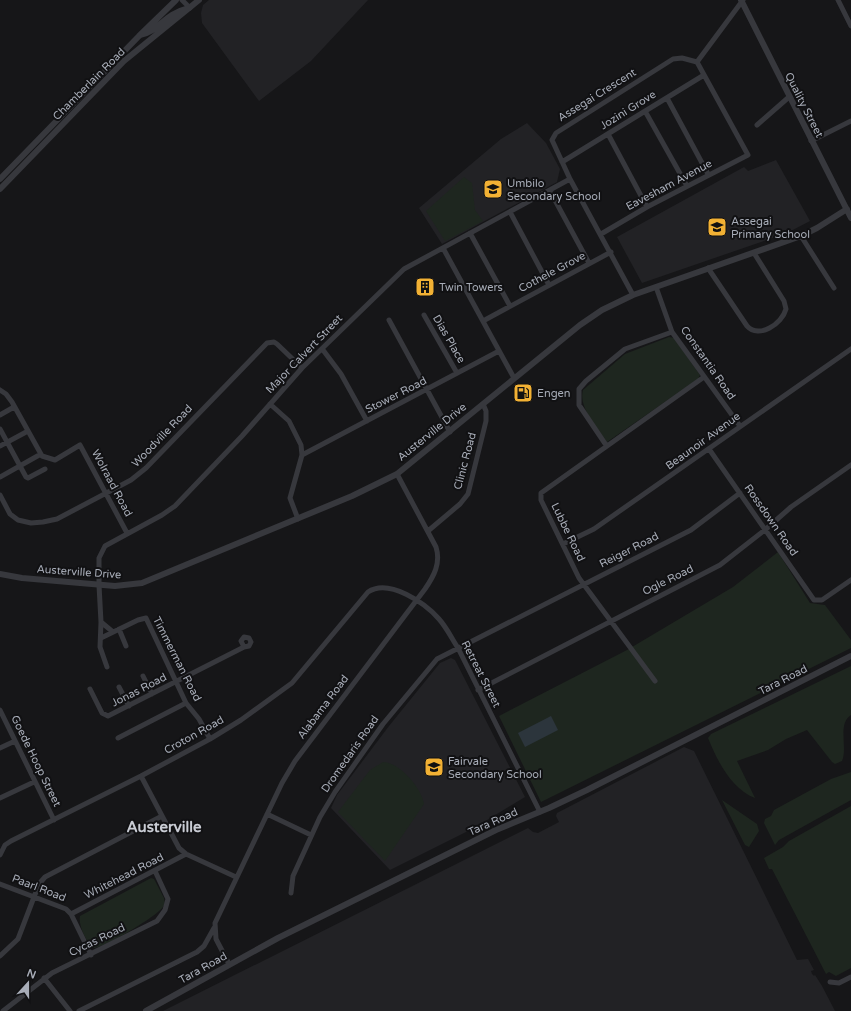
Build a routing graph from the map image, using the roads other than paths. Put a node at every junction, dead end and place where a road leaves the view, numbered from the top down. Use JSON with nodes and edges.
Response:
{"nodes":[{"id":1,"x":176,"y":0,"type":"edge"},
{"id":2,"x":182,"y":0,"type":"edge"},
{"id":3,"x":199,"y":0,"type":"edge"},
{"id":4,"x":838,"y":0,"type":"edge"},
{"id":5,"x":742,"y":1,"type":"edge"},
{"id":6,"x":190,"y":8,"type":"junction"},
{"id":7,"x":851,"y":26,"type":"edge"},
{"id":8,"x":139,"y":36,"type":"junction"},
{"id":9,"x":130,"y":44,"type":"junction"},
{"id":10,"x":137,"y":50,"type":"junction"},
{"id":11,"x":697,"y":62,"type":"junction"},
{"id":12,"x":704,"y":75,"type":"junction"},
{"id":13,"x":789,"y":97,"type":"junction"},
{"id":14,"x":667,"y":98,"type":"junction"},
{"id":15,"x":646,"y":110,"type":"junction"},
{"id":16,"x":851,"y":120,"type":"edge"},
{"id":17,"x":758,"y":125,"type":"dead end"},
{"id":18,"x":608,"y":134,"type":"junction"},
{"id":19,"x":811,"y":141,"type":"junction"},
{"id":20,"x":562,"y":162,"type":"junction"},
{"id":21,"x":708,"y":174,"type":"junction"},
{"id":22,"x":570,"y":179,"type":"junction"},
{"id":23,"x":0,"y":180,"type":"edge"},
{"id":24,"x":687,"y":186,"type":"junction"},
{"id":25,"x":0,"y":189,"type":"edge"},
{"id":26,"x":550,"y":191,"type":"junction"},
{"id":27,"x":647,"y":207,"type":"junction"},
{"id":28,"x":847,"y":209,"type":"junction"},
{"id":29,"x":510,"y":212,"type":"junction"},
{"id":30,"x":851,"y":218,"type":"edge"},
{"id":31,"x":470,"y":233,"type":"junction"},
{"id":32,"x":601,"y":234,"type":"junction"},
{"id":33,"x":801,"y":236,"type":"junction"},
{"id":34,"x":443,"y":248,"type":"junction"},
{"id":35,"x":611,"y":252,"type":"junction"},
{"id":36,"x":754,"y":252,"type":"junction"},
{"id":37,"x":589,"y":263,"type":"junction"},
{"id":38,"x":708,"y":268,"type":"junction"},
{"id":39,"x":549,"y":285,"type":"junction"},
{"id":40,"x":656,"y":287,"type":"junction"},
{"id":41,"x":834,"y":288,"type":"dead end"},
{"id":42,"x":634,"y":295,"type":"junction"},
{"id":43,"x":510,"y":306,"type":"junction"},
{"id":44,"x":424,"y":315,"type":"dead end"},
{"id":45,"x":389,"y":320,"type":"dead end"},
{"id":46,"x":483,"y":321,"type":"junction"},
{"id":47,"x":672,"y":332,"type":"junction"},
{"id":48,"x":851,"y":349,"type":"edge"},
{"id":49,"x":322,"y":350,"type":"junction"},
{"id":50,"x":499,"y":351,"type":"junction"},
{"id":51,"x":302,"y":368,"type":"junction"},
{"id":52,"x":457,"y":373,"type":"junction"},
{"id":53,"x":704,"y":377,"type":"junction"},
{"id":54,"x":514,"y":378,"type":"junction"},
{"id":55,"x":426,"y":389,"type":"junction"},
{"id":56,"x":0,"y":390,"type":"edge"},
{"id":57,"x":270,"y":404,"type":"junction"},
{"id":58,"x":483,"y":404,"type":"junction"},
{"id":59,"x":14,"y":407,"type":"junction"},
{"id":60,"x":0,"y":415,"type":"edge"},
{"id":61,"x":366,"y":421,"type":"junction"},
{"id":62,"x":740,"y":426,"type":"junction"},
{"id":63,"x":0,"y":430,"type":"edge"},
{"id":64,"x":28,"y":431,"type":"junction"},
{"id":65,"x":450,"y":432,"type":"junction"},
{"id":66,"x":7,"y":443,"type":"junction"},
{"id":67,"x":606,"y":445,"type":"junction"},
{"id":68,"x":0,"y":446,"type":"edge"},
{"id":69,"x":709,"y":449,"type":"junction"},
{"id":70,"x":41,"y":454,"type":"junction"},
{"id":71,"x":302,"y":455,"type":"junction"},
{"id":72,"x":851,"y":465,"type":"edge"},
{"id":73,"x":20,"y":466,"type":"junction"},
{"id":74,"x":45,"y":469,"type":"dead end"},
{"id":75,"x":398,"y":474,"type":"junction"},
{"id":76,"x":0,"y":477,"type":"edge"},
{"id":77,"x":107,"y":493,"type":"junction"},
{"id":78,"x":740,"y":493,"type":"junction"},
{"id":79,"x":0,"y":495,"type":"edge"},
{"id":80,"x":298,"y":519,"type":"junction"},
{"id":81,"x":766,"y":529,"type":"junction"},
{"id":82,"x":428,"y":531,"type":"junction"},
{"id":83,"x":127,"y":533,"type":"junction"},
{"id":84,"x":563,"y":544,"type":"junction"},
{"id":85,"x":0,"y":574,"type":"edge"},
{"id":86,"x":851,"y":580,"type":"edge"},
{"id":87,"x":583,"y":584,"type":"junction"},
{"id":88,"x":99,"y":585,"type":"junction"},
{"id":89,"x":368,"y":592,"type":"joint"},
{"id":90,"x":417,"y":599,"type":"junction"},
{"id":91,"x":610,"y":621,"type":"junction"},
{"id":92,"x":101,"y":622,"type":"junction"},
{"id":93,"x":119,"y":629,"type":"junction"},
{"id":94,"x":113,"y":632,"type":"junction"},
{"id":95,"x":101,"y":638,"type":"junction"},
{"id":96,"x":126,"y":646,"type":"dead end"},
{"id":97,"x":244,"y":646,"type":"dead end"},
{"id":98,"x":458,"y":648,"type":"junction"},
{"id":99,"x":851,"y":656,"type":"edge"},
{"id":100,"x":107,"y":667,"type":"dead end"},
{"id":101,"x":143,"y":676,"type":"dead end"},
{"id":102,"x":655,"y":681,"type":"dead end"},
{"id":103,"x":177,"y":682,"type":"junction"},
{"id":104,"x":119,"y":687,"type":"dead end"},
{"id":105,"x":90,"y":689,"type":"dead end"},
{"id":106,"x":478,"y":690,"type":"junction"},
{"id":107,"x":152,"y":694,"type":"junction"},
{"id":108,"x":186,"y":703,"type":"junction"},
{"id":109,"x":129,"y":706,"type":"junction"},
{"id":110,"x":0,"y":710,"type":"edge"},
{"id":111,"x":2,"y":719,"type":"edge"},
{"id":112,"x":118,"y":738,"type":"dead end"},
{"id":113,"x":210,"y":739,"type":"junction"},
{"id":114,"x":15,"y":741,"type":"junction"},
{"id":115,"x":0,"y":748,"type":"edge"},
{"id":116,"x":141,"y":776,"type":"junction"},
{"id":117,"x":34,"y":782,"type":"junction"},
{"id":118,"x":0,"y":798,"type":"edge"},
{"id":119,"x":540,"y":812,"type":"junction"},
{"id":120,"x":267,"y":814,"type":"junction"},
{"id":121,"x":162,"y":816,"type":"junction"},
{"id":122,"x":54,"y":820,"type":"junction"},
{"id":123,"x":311,"y":835,"type":"junction"},
{"id":124,"x":186,"y":854,"type":"junction"},
{"id":125,"x":0,"y":855,"type":"edge"},
{"id":126,"x":155,"y":871,"type":"junction"},
{"id":127,"x":236,"y":878,"type":"junction"},
{"id":128,"x":0,"y":884,"type":"edge"},
{"id":129,"x":291,"y":893,"type":"dead end"},
{"id":130,"x":34,"y":897,"type":"junction"},
{"id":131,"x":71,"y":914,"type":"junction"},
{"id":132,"x":214,"y":928,"type":"junction"},
{"id":133,"x":91,"y":955,"type":"junction"},
{"id":134,"x":0,"y":956,"type":"edge"},
{"id":135,"x":229,"y":964,"type":"junction"},
{"id":136,"x":851,"y":977,"type":"edge"},
{"id":137,"x":44,"y":978,"type":"junction"},
{"id":138,"x":830,"y":982,"type":"dead end"},
{"id":139,"x":3,"y":1011,"type":"edge"},
{"id":140,"x":70,"y":1011,"type":"edge"},
{"id":141,"x":79,"y":1011,"type":"edge"},
{"id":142,"x":146,"y":1011,"type":"edge"}],
"edges":[{"from":1,"to":8,"type":"street","name":"Chamberlain Road"},
{"from":2,"to":6,"type":"street"},
{"from":3,"to":6,"type":"street","name":"Chamberlain Road"},
{"from":4,"to":7,"type":"street"},
{"from":5,"to":11,"type":"street"},
{"from":5,"to":13,"type":"street","name":"Quality Street"},
{"from":6,"to":8,"type":"street"},
{"from":6,"to":10,"type":"street","name":"Chamberlain Road"},
{"from":8,"to":9,"type":"street","name":"Chamberlain Road"},
{"from":9,"to":10,"type":"street"},
{"from":9,"to":23,"type":"street","name":"Chamberlain Road"},
{"from":10,"to":25,"type":"street","name":"Chamberlain Road"},
{"from":11,"to":12,"type":"street"},
{"from":11,"to":20,"type":"street","name":"Assegai Crescent"},
{"from":12,"to":14,"type":"street","name":"Jozini Grove"},
{"from":12,"to":21,"type":"street","name":"Eavesham Avenue"},
{"from":13,"to":17,"type":"street"},
{"from":13,"to":19,"type":"street","name":"Quality Street"},
{"from":14,"to":15,"type":"street","name":"Jozini Grove"},
{"from":14,"to":21,"type":"street"},
{"from":15,"to":18,"type":"street","name":"Jozini Grove"},
{"from":15,"to":24,"type":"street"},
{"from":16,"to":19,"type":"street"},
{"from":18,"to":20,"type":"street","name":"Jozini Grove"},
{"from":18,"to":27,"type":"street"},
{"from":19,"to":28,"type":"street","name":"Quality Street"},
{"from":20,"to":22,"type":"street","name":"Assegai Crescent"},
{"from":21,"to":24,"type":"street","name":"Eavesham Avenue"},
{"from":22,"to":26,"type":"street","name":"Major Calvert Street"},
{"from":22,"to":32,"type":"street","name":"Assegai Crescent"},
{"from":24,"to":27,"type":"street","name":"Eavesham Avenue"},
{"from":26,"to":29,"type":"street","name":"Major Calvert Street"},
{"from":26,"to":37,"type":"street"},
{"from":27,"to":32,"type":"street","name":"Eavesham Avenue"},
{"from":28,"to":30,"type":"street","name":"Quality Street"},
{"from":28,"to":33,"type":"street","name":"Austerville Drive"},
{"from":29,"to":31,"type":"street","name":"Major Calvert Street"},
{"from":29,"to":39,"type":"street"},
{"from":31,"to":34,"type":"street","name":"Major Calvert Street"},
{"from":31,"to":43,"type":"street"},
{"from":32,"to":35,"type":"street","name":"Assegai Crescent"},
{"from":33,"to":36,"type":"street","name":"Austerville Drive"},
{"from":33,"to":41,"type":"street"},
{"from":34,"to":46,"type":"street"},
{"from":34,"to":49,"type":"street","name":"Major Calvert Street"},
{"from":35,"to":37,"type":"street","name":"Cothele Grove"},
{"from":35,"to":42,"type":"street","name":"Assegai Crescent"},
{"from":36,"to":38,"type":"street","name":"Austerville Drive"},
{"from":36,"to":38,"type":"street"},
{"from":37,"to":39,"type":"street","name":"Cothele Grove"},
{"from":38,"to":40,"type":"street","name":"Austerville Drive"},
{"from":39,"to":43,"type":"street","name":"Cothele Grove"},
{"from":40,"to":42,"type":"street","name":"Austerville Drive"},
{"from":40,"to":47,"type":"street","name":"Constantia Road"},
{"from":42,"to":54,"type":"street","name":"Austerville Drive"},
{"from":43,"to":46,"type":"street","name":"Cothele Grove"},
{"from":44,"to":52,"type":"street","name":"Dias Place"},
{"from":45,"to":55,"type":"street"},
{"from":46,"to":50,"type":"street"},
{"from":47,"to":53,"type":"street","name":"Constantia Road"},
{"from":47,"to":67,"type":"street"},
{"from":48,"to":62,"type":"street","name":"Beaunoir Avenue"},
{"from":49,"to":51,"type":"street","name":"Major Calvert Street"},
{"from":49,"to":61,"type":"street"},
{"from":50,"to":52,"type":"street","name":"Stower Road"},
{"from":50,"to":54,"type":"street"},
{"from":51,"to":57,"type":"street","name":"Major Calvert Street"},
{"from":51,"to":77,"type":"street","name":"Woodville Road"},
{"from":52,"to":55,"type":"street","name":"Stower Road"},
{"from":53,"to":62,"type":"street","name":"Constantia Road"},
{"from":53,"to":67,"type":"street","name":"Lubbe Road"},
{"from":54,"to":58,"type":"street","name":"Austerville Drive"},
{"from":55,"to":61,"type":"street","name":"Stower Road"},
{"from":55,"to":65,"type":"street"},
{"from":56,"to":59,"type":"street"},
{"from":57,"to":71,"type":"street"},
{"from":57,"to":83,"type":"street","name":"Major Calvert Street"},
{"from":58,"to":65,"type":"street","name":"Austerville Drive"},
{"from":58,"to":82,"type":"street","name":"Clinic Road"},
{"from":59,"to":60,"type":"street"},
{"from":59,"to":64,"type":"street"},
{"from":61,"to":71,"type":"street","name":"Stower Road"},
{"from":62,"to":69,"type":"street","name":"Beaunoir Avenue"},
{"from":63,"to":66,"type":"street"},
{"from":64,"to":66,"type":"street"},
{"from":64,"to":70,"type":"street"},
{"from":65,"to":75,"type":"street","name":"Austerville Drive"},
{"from":66,"to":68,"type":"street"},
{"from":66,"to":73,"type":"street"},
{"from":67,"to":84,"type":"street","name":"Lubbe Road"},
{"from":69,"to":78,"type":"street","name":"Rossdown Road"},
{"from":69,"to":84,"type":"street","name":"Beaunoir Avenue"},
{"from":70,"to":73,"type":"street"},
{"from":70,"to":77,"type":"street","name":"Wolraad Road"},
{"from":71,"to":80,"type":"street"},
{"from":72,"to":81,"type":"street","name":"Ogle Road"},
{"from":73,"to":74,"type":"street"},
{"from":73,"to":76,"type":"street"},
{"from":75,"to":80,"type":"street","name":"Austerville Drive"},
{"from":75,"to":82,"type":"street","name":"Alabama Road"},
{"from":77,"to":79,"type":"street","name":"Woodville Road"},
{"from":77,"to":83,"type":"street","name":"Wolraad Road"},
{"from":78,"to":81,"type":"street","name":"Rossdown Road"},
{"from":78,"to":87,"type":"street","name":"Reiger Road"},
{"from":80,"to":88,"type":"street","name":"Austerville Drive"},
{"from":81,"to":86,"type":"street","name":"Rossdown Road"},
{"from":81,"to":91,"type":"street","name":"Ogle Road"},
{"from":82,"to":90,"type":"street","name":"Alabama Road"},
{"from":83,"to":88,"type":"street","name":"Major Calvert Street"},
{"from":84,"to":87,"type":"street","name":"Lubbe Road"},
{"from":85,"to":88,"type":"street","name":"Austerville Drive"},
{"from":87,"to":91,"type":"street","name":"Lubbe Road"},
{"from":87,"to":98,"type":"street","name":"Reiger Road"},
{"from":88,"to":92,"type":"street","name":"Major Calvert Street"},
{"from":89,"to":90,"type":"street","name":"Retreat Street"},
{"from":89,"to":113,"type":"street","name":"Croton Road"},
{"from":90,"to":98,"type":"street","name":"Retreat Street"},
{"from":90,"to":120,"type":"street","name":"Alabama Road"},
{"from":91,"to":102,"type":"street","name":"Lubbe Road"},
{"from":91,"to":106,"type":"street","name":"Ogle Road"},
{"from":92,"to":94,"type":"street"},
{"from":92,"to":95,"type":"street","name":"Major Calvert Street"},
{"from":93,"to":94,"type":"street","name":"Timmerman Road"},
{"from":93,"to":96,"type":"street"},
{"from":93,"to":103,"type":"street","name":"Timmerman Road"},
{"from":94,"to":95,"type":"street","name":"Timmerman Road"},
{"from":95,"to":100,"type":"street","name":"Major Calvert Street"},
{"from":97,"to":103,"type":"street","name":"Jonas Road"},
{"from":98,"to":106,"type":"street","name":"Retreat Street"},
{"from":98,"to":123,"type":"street","name":"Dromedaris Road"},
{"from":99,"to":119,"type":"street","name":"Tara Road"},
{"from":101,"to":107,"type":"street"},
{"from":103,"to":107,"type":"street","name":"Jonas Road"},
{"from":103,"to":108,"type":"street","name":"Timmerman Road"},
{"from":104,"to":109,"type":"street"},
{"from":105,"to":109,"type":"street","name":"Jonas Road"},
{"from":106,"to":119,"type":"street","name":"Retreat Street"},
{"from":107,"to":109,"type":"street","name":"Jonas Road"},
{"from":108,"to":112,"type":"street"},
{"from":108,"to":113,"type":"street","name":"Timmerman Road"},
{"from":110,"to":111,"type":"street","name":"Goede Hoop Street"},
{"from":111,"to":114,"type":"street","name":"Goede Hoop Street"},
{"from":113,"to":116,"type":"street","name":"Croton Road"},
{"from":114,"to":115,"type":"street"},
{"from":114,"to":117,"type":"street","name":"Goede Hoop Street"},
{"from":116,"to":121,"type":"street"},
{"from":116,"to":122,"type":"street","name":"Croton Road"},
{"from":117,"to":118,"type":"street"},
{"from":117,"to":122,"type":"street","name":"Goede Hoop Street"},
{"from":119,"to":135,"type":"street","name":"Tara Road"},
{"from":120,"to":123,"type":"street"},
{"from":120,"to":127,"type":"street","name":"Alabama Road"},
{"from":121,"to":124,"type":"street"},
{"from":121,"to":130,"type":"street"},
{"from":122,"to":125,"type":"street","name":"Croton Road"},
{"from":123,"to":129,"type":"street","name":"Dromedaris Road"},
{"from":124,"to":126,"type":"street","name":"Whitehead Road"},
{"from":124,"to":127,"type":"street"},
{"from":126,"to":131,"type":"street","name":"Whitehead Road"},
{"from":126,"to":133,"type":"street","name":"Cycas Road"},
{"from":127,"to":132,"type":"street","name":"Alabama Road"},
{"from":128,"to":130,"type":"street","name":"Paarl Road"},
{"from":130,"to":131,"type":"street","name":"Paarl Road"},
{"from":130,"to":134,"type":"street"},
{"from":131,"to":133,"type":"street","name":"Paarl Road"},
{"from":132,"to":135,"type":"street"},
{"from":132,"to":141,"type":"street","name":"Alabama Road"},
{"from":133,"to":137,"type":"street","name":"Cycas Road"},
{"from":135,"to":142,"type":"street","name":"Tara Road"},
{"from":136,"to":138,"type":"street"},
{"from":137,"to":139,"type":"street","name":"Cycas Road"},
{"from":137,"to":140,"type":"street"}]}
